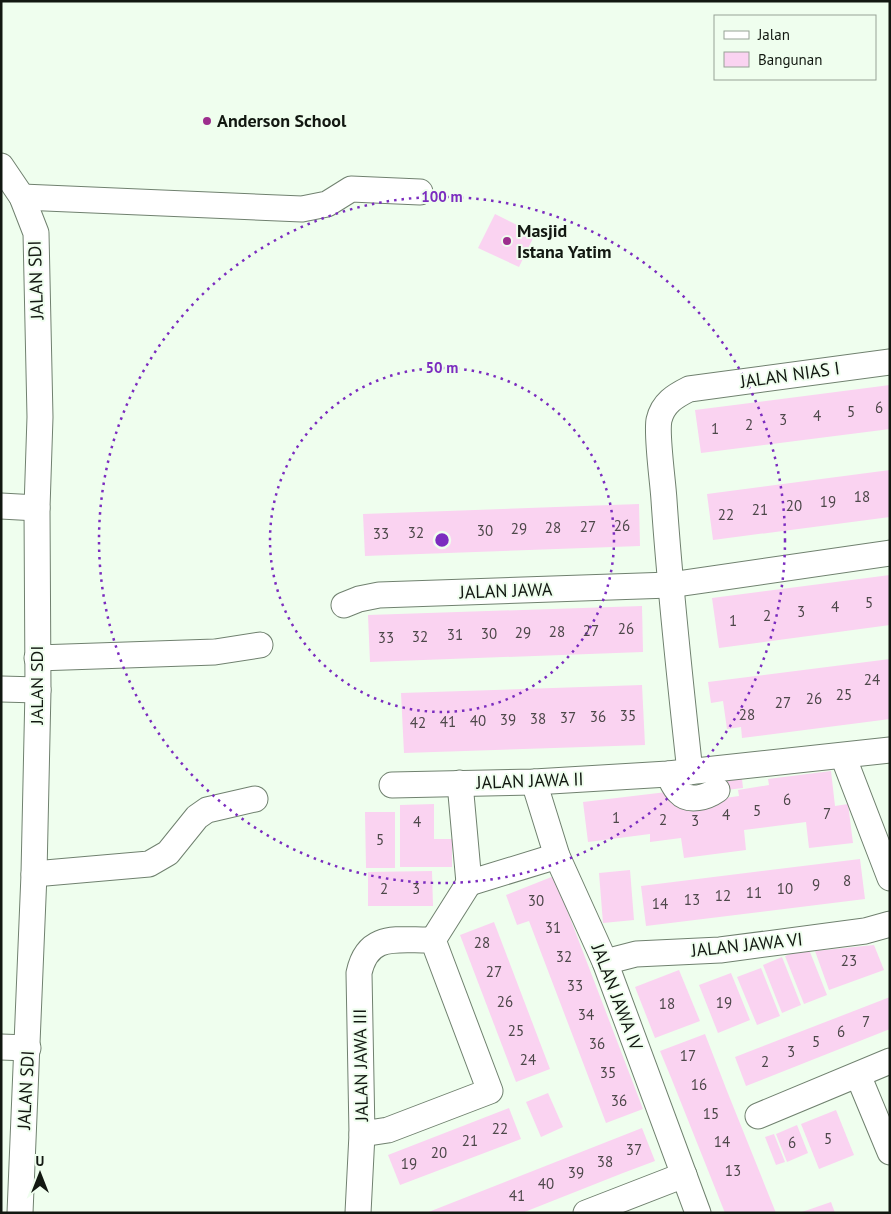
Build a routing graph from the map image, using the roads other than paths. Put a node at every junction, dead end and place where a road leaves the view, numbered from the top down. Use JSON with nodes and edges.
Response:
{"nodes":[{"id":1,"x":2,"y":172,"type":"edge"},
{"id":2,"x":420,"y":192,"type":"dead end"},
{"id":3,"x":22,"y":197,"type":"junction"},
{"id":4,"x":890,"y":362,"type":"edge"},
{"id":5,"x":1,"y":506,"type":"edge"},
{"id":6,"x":37,"y":508,"type":"junction"},
{"id":7,"x":890,"y":553,"type":"edge"},
{"id":8,"x":670,"y":585,"type":"junction"},
{"id":9,"x":344,"y":605,"type":"dead end"},
{"id":10,"x":260,"y":645,"type":"dead end"},
{"id":11,"x":37,"y":658,"type":"junction"},
{"id":12,"x":1,"y":689,"type":"edge"},
{"id":13,"x":38,"y":690,"type":"junction"},
{"id":14,"x":890,"y":750,"type":"edge"},
{"id":15,"x":842,"y":756,"type":"junction"},
{"id":16,"x":679,"y":773,"type":"junction"},
{"id":17,"x":534,"y":782,"type":"junction"},
{"id":18,"x":460,"y":783,"type":"junction"},
{"id":19,"x":392,"y":785,"type":"dead end"},
{"id":20,"x":717,"y":790,"type":"dead end"},
{"id":21,"x":255,"y":799,"type":"dead end"},
{"id":22,"x":885,"y":852,"type":"edge"},
{"id":23,"x":557,"y":856,"type":"junction"},
{"id":24,"x":34,"y":874,"type":"junction"},
{"id":25,"x":890,"y":878,"type":"edge"},
{"id":26,"x":470,"y":882,"type":"junction"},
{"id":27,"x":890,"y":924,"type":"edge"},
{"id":28,"x":433,"y":940,"type":"junction"},
{"id":29,"x":605,"y":962,"type":"junction"},
{"id":30,"x":1,"y":1047,"type":"edge"},
{"id":31,"x":28,"y":1048,"type":"junction"},
{"id":32,"x":890,"y":1062,"type":"edge"},
{"id":33,"x":858,"y":1075,"type":"junction"},
{"id":34,"x":758,"y":1116,"type":"dead end"},
{"id":35,"x":362,"y":1134,"type":"junction"},
{"id":36,"x":890,"y":1152,"type":"edge"},
{"id":37,"x":684,"y":1175,"type":"junction"},
{"id":38,"x":20,"y":1213,"type":"edge"},
{"id":39,"x":358,"y":1213,"type":"edge"},
{"id":40,"x":586,"y":1213,"type":"edge"},
{"id":41,"x":698,"y":1213,"type":"edge"}],
"edges":[{"from":1,"to":3,"type":"street","name":"JALAN SDI"},
{"from":2,"to":3,"type":"street"},
{"from":3,"to":6,"type":"street","name":"JALAN SDI"},
{"from":4,"to":8,"type":"street","name":"JALAN NIAS I"},
{"from":5,"to":6,"type":"street"},
{"from":6,"to":11,"type":"street","name":"JALAN SDI"},
{"from":7,"to":8,"type":"street","name":"JALAN JAWA"},
{"from":8,"to":9,"type":"street","name":"JALAN JAWA"},
{"from":8,"to":16,"type":"street"},
{"from":10,"to":11,"type":"street"},
{"from":11,"to":13,"type":"street","name":"JALAN SDI"},
{"from":12,"to":13,"type":"street"},
{"from":13,"to":24,"type":"street","name":"JALAN SDI"},
{"from":14,"to":15,"type":"street","name":"JALAN JAWA II"},
{"from":15,"to":16,"type":"street","name":"JALAN JAWA II"},
{"from":15,"to":22,"type":"street"},
{"from":16,"to":17,"type":"street","name":"JALAN JAWA II"},
{"from":16,"to":20,"type":"street"},
{"from":17,"to":18,"type":"street","name":"JALAN JAWA II"},
{"from":17,"to":23,"type":"street","name":"JALAN JAWA IV"},
{"from":18,"to":19,"type":"street","name":"JALAN JAWA II"},
{"from":18,"to":26,"type":"street"},
{"from":21,"to":24,"type":"street"},
{"from":22,"to":25,"type":"street"},
{"from":23,"to":26,"type":"street"},
{"from":23,"to":29,"type":"street","name":"JALAN JAWA IV"},
{"from":24,"to":31,"type":"street","name":"JALAN SDI"},
{"from":26,"to":28,"type":"street"},
{"from":27,"to":29,"type":"street","name":"JALAN JAWA VI"},
{"from":28,"to":35,"type":"street","name":"JALAN JAWA III"},
{"from":28,"to":35,"type":"street","name":"JALAN JAWA III"},
{"from":29,"to":37,"type":"street","name":"JALAN JAWA IV"},
{"from":30,"to":31,"type":"street"},
{"from":31,"to":38,"type":"street","name":"JALAN SDI"},
{"from":32,"to":33,"type":"street"},
{"from":33,"to":34,"type":"street"},
{"from":33,"to":36,"type":"street"},
{"from":35,"to":39,"type":"street"},
{"from":37,"to":40,"type":"street"},
{"from":37,"to":41,"type":"street","name":"JALAN JAWA IV"}]}
